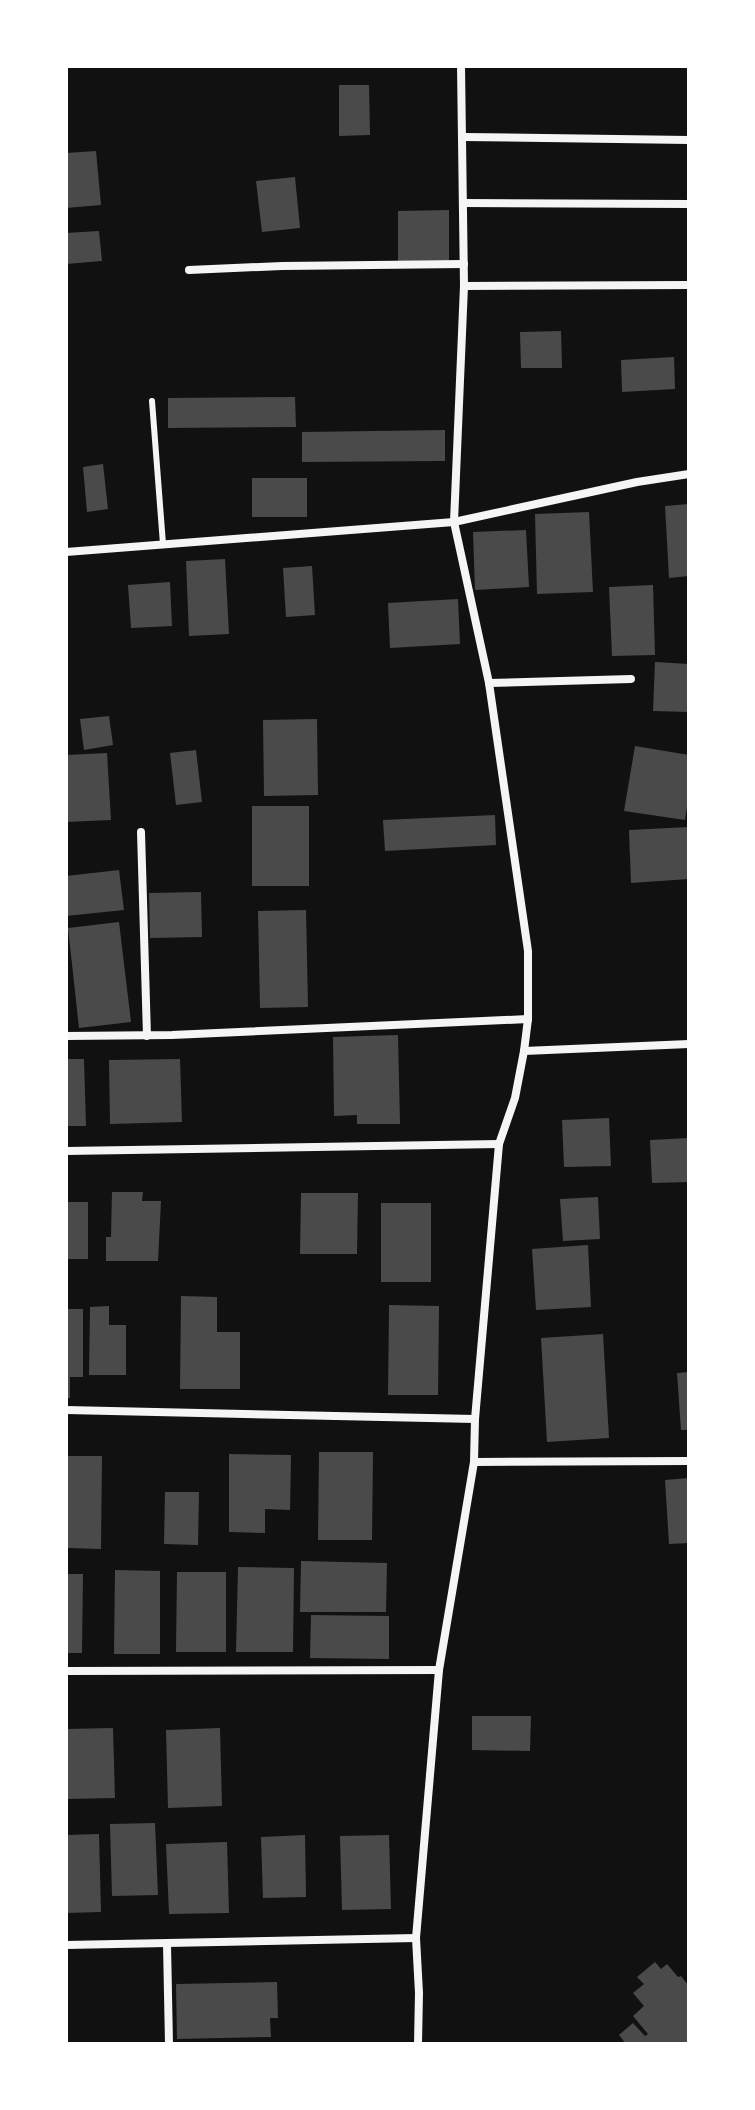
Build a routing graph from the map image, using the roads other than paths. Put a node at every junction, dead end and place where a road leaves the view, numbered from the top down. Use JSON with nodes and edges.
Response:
{"nodes":[{"id":1,"x":461,"y":66,"type":"edge"},
{"id":2,"x":463,"y":137,"type":"junction"},
{"id":3,"x":689,"y":140,"type":"edge"},
{"id":4,"x":463,"y":203,"type":"junction"},
{"id":5,"x":689,"y":204,"type":"edge"},
{"id":6,"x":464,"y":264,"type":"junction"},
{"id":7,"x":189,"y":270,"type":"dead end"},
{"id":8,"x":689,"y":285,"type":"edge"},
{"id":9,"x":464,"y":286,"type":"junction"},
{"id":10,"x":152,"y":401,"type":"dead end"},
{"id":11,"x":689,"y":474,"type":"edge"},
{"id":12,"x":454,"y":522,"type":"junction"},
{"id":13,"x":163,"y":544,"type":"junction"},
{"id":14,"x":66,"y":552,"type":"edge"},
{"id":15,"x":631,"y":679,"type":"dead end"},
{"id":16,"x":489,"y":683,"type":"junction"},
{"id":17,"x":141,"y":832,"type":"dead end"},
{"id":18,"x":528,"y":1019,"type":"junction"},
{"id":19,"x":66,"y":1036,"type":"edge"},
{"id":20,"x":147,"y":1036,"type":"junction"},
{"id":21,"x":689,"y":1044,"type":"edge"},
{"id":22,"x":524,"y":1051,"type":"junction"},
{"id":23,"x":499,"y":1144,"type":"junction"},
{"id":24,"x":66,"y":1151,"type":"edge"},
{"id":25,"x":66,"y":1410,"type":"edge"},
{"id":26,"x":475,"y":1419,"type":"junction"},
{"id":27,"x":689,"y":1461,"type":"edge"},
{"id":28,"x":474,"y":1462,"type":"junction"},
{"id":29,"x":439,"y":1670,"type":"junction"},
{"id":30,"x":66,"y":1671,"type":"edge"},
{"id":31,"x":416,"y":1938,"type":"junction"},
{"id":32,"x":167,"y":1944,"type":"junction"},
{"id":33,"x":66,"y":1945,"type":"edge"},
{"id":34,"x":169,"y":2044,"type":"edge"},
{"id":35,"x":418,"y":2044,"type":"edge"}],
"edges":[{"from":1,"to":2,"type":"street"},
{"from":2,"to":3,"type":"street"},
{"from":2,"to":4,"type":"street"},
{"from":4,"to":5,"type":"street"},
{"from":4,"to":6,"type":"street"},
{"from":6,"to":7,"type":"street"},
{"from":6,"to":9,"type":"street"},
{"from":8,"to":9,"type":"street"},
{"from":9,"to":12,"type":"street"},
{"from":10,"to":13,"type":"lane"},
{"from":11,"to":12,"type":"street"},
{"from":12,"to":13,"type":"street"},
{"from":12,"to":16,"type":"street"},
{"from":13,"to":14,"type":"street"},
{"from":15,"to":16,"type":"street"},
{"from":16,"to":18,"type":"street"},
{"from":17,"to":20,"type":"street"},
{"from":18,"to":20,"type":"street"},
{"from":18,"to":22,"type":"street"},
{"from":19,"to":20,"type":"street"},
{"from":21,"to":22,"type":"street"},
{"from":22,"to":23,"type":"street"},
{"from":23,"to":24,"type":"street"},
{"from":23,"to":26,"type":"street"},
{"from":25,"to":26,"type":"street"},
{"from":26,"to":28,"type":"street"},
{"from":27,"to":28,"type":"street"},
{"from":28,"to":29,"type":"street"},
{"from":29,"to":30,"type":"street"},
{"from":29,"to":31,"type":"street"},
{"from":31,"to":32,"type":"street"},
{"from":31,"to":35,"type":"street"},
{"from":32,"to":33,"type":"street"},
{"from":32,"to":34,"type":"street"}]}
